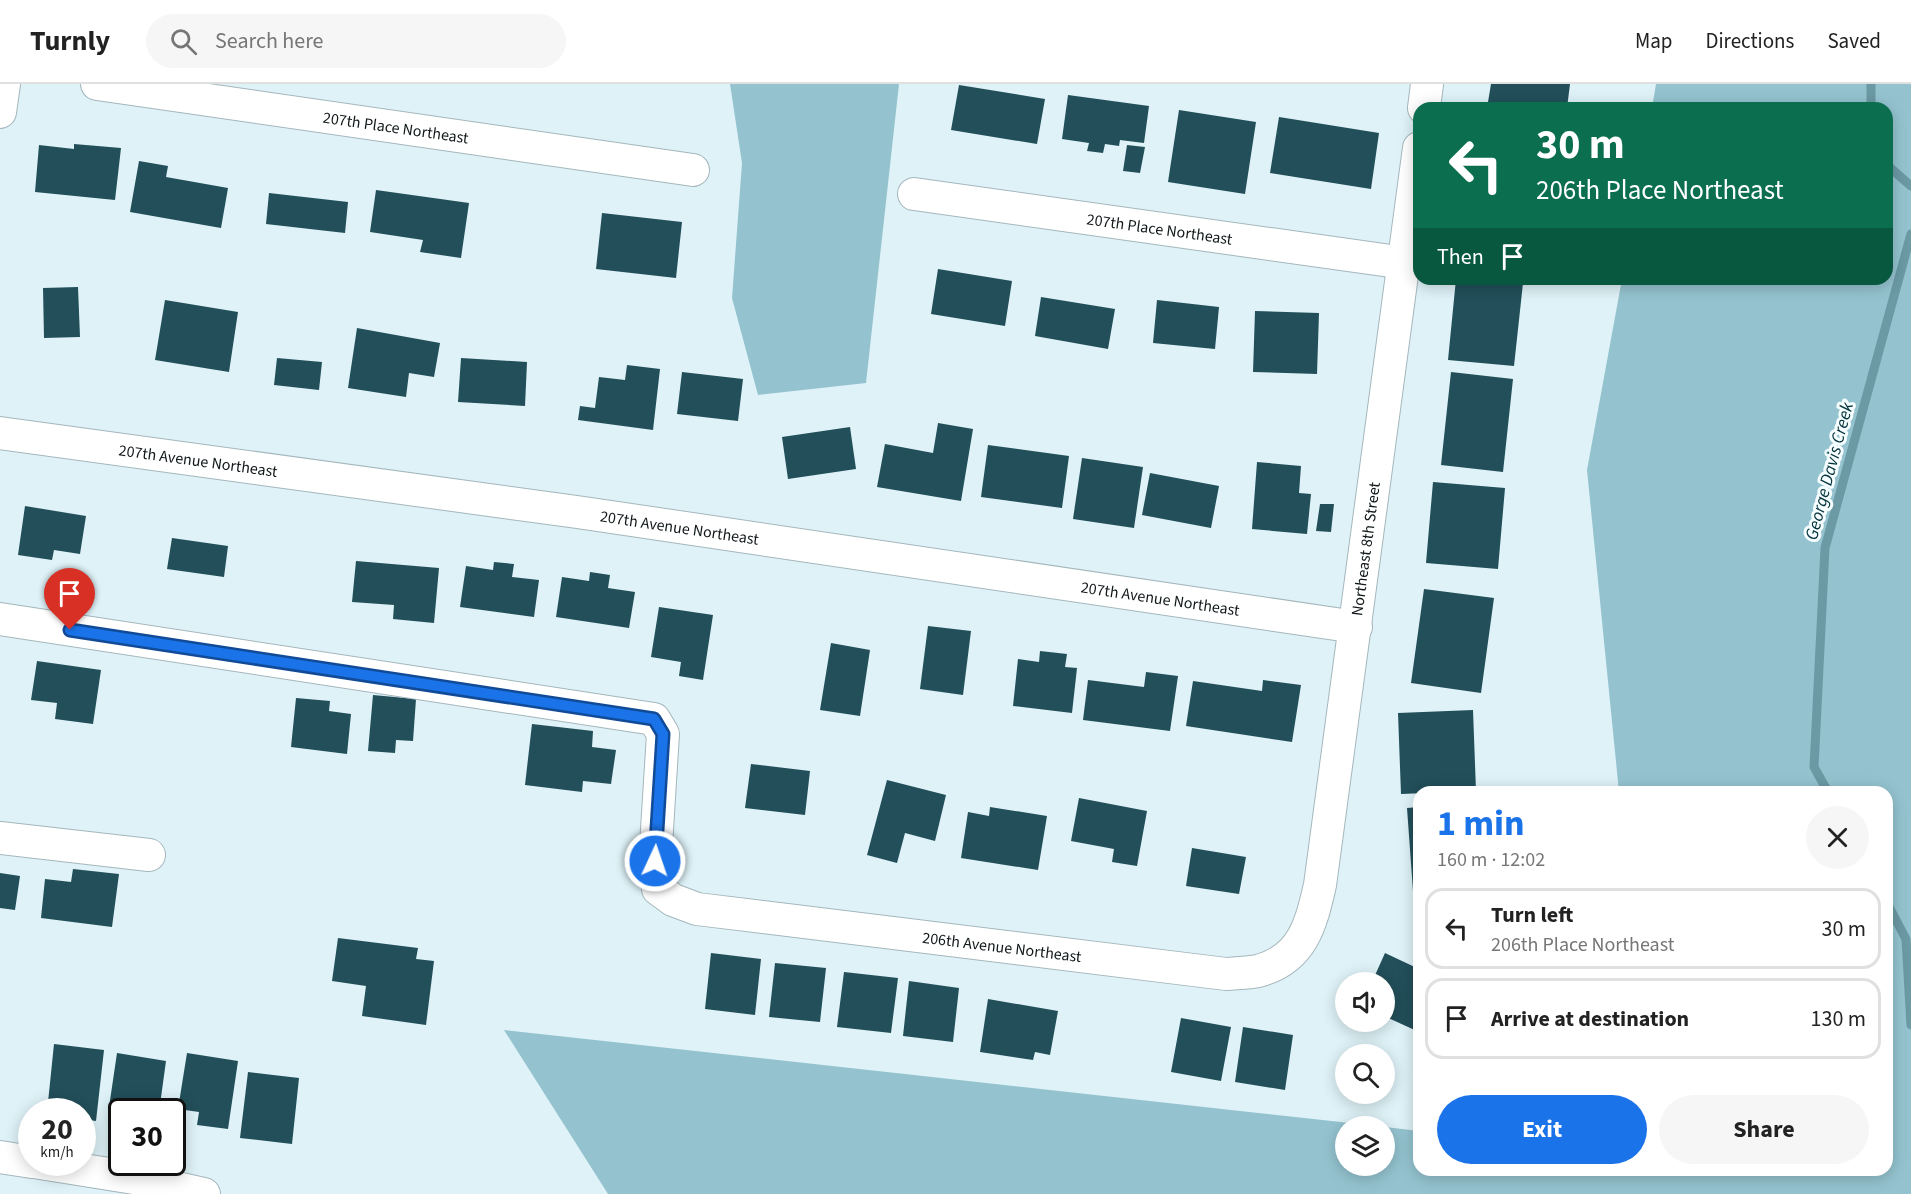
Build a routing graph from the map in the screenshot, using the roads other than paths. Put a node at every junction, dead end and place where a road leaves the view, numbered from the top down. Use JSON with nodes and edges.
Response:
{"nodes":[{"id":1,"x":4,"y":84,"type":"edge"},
{"id":2,"x":97,"y":84,"type":"edge"},
{"id":3,"x":1427,"y":84,"type":"edge"},
{"id":4,"x":1425,"y":102,"type":"edge"},
{"id":5,"x":0,"y":112,"type":"edge"},
{"id":6,"x":693,"y":170,"type":"dead end"},
{"id":7,"x":914,"y":194,"type":"dead end"},
{"id":8,"x":1413,"y":197,"type":"edge"},
{"id":9,"x":1405,"y":263,"type":"junction"},
{"id":10,"x":0,"y":433,"type":"edge"},
{"id":11,"x":0,"y":619,"type":"edge"},
{"id":12,"x":1356,"y":627,"type":"junction"},
{"id":13,"x":0,"y":838,"type":"edge"},
{"id":14,"x":149,"y":855,"type":"dead end"},
{"id":15,"x":1300,"y":946,"type":"joint"},
{"id":16,"x":0,"y":1157,"type":"edge"},
{"id":17,"x":18,"y":1160,"type":"edge"},
{"id":18,"x":96,"y":1172,"type":"edge"},
{"id":19,"x":204,"y":1194,"type":"edge"}],
"edges":[{"from":1,"to":5,"type":"street"},
{"from":2,"to":6,"type":"street","name":"207th Place Northeast"},
{"from":3,"to":4,"type":"street"},
{"from":7,"to":9,"type":"street","name":"207th Place Northeast"},
{"from":8,"to":9,"type":"street","name":"Northeast 8th Street"},
{"from":9,"to":12,"type":"street","name":"Northeast 8th Street"},
{"from":10,"to":12,"type":"street","name":"207th Avenue Northeast"},
{"from":11,"to":15,"type":"street","name":"206th Avenue Northeast"},
{"from":12,"to":15,"type":"street","name":"Northeast 8th Street"},
{"from":13,"to":14,"type":"street"},
{"from":16,"to":17,"type":"street"},
{"from":18,"to":19,"type":"street"}]}
